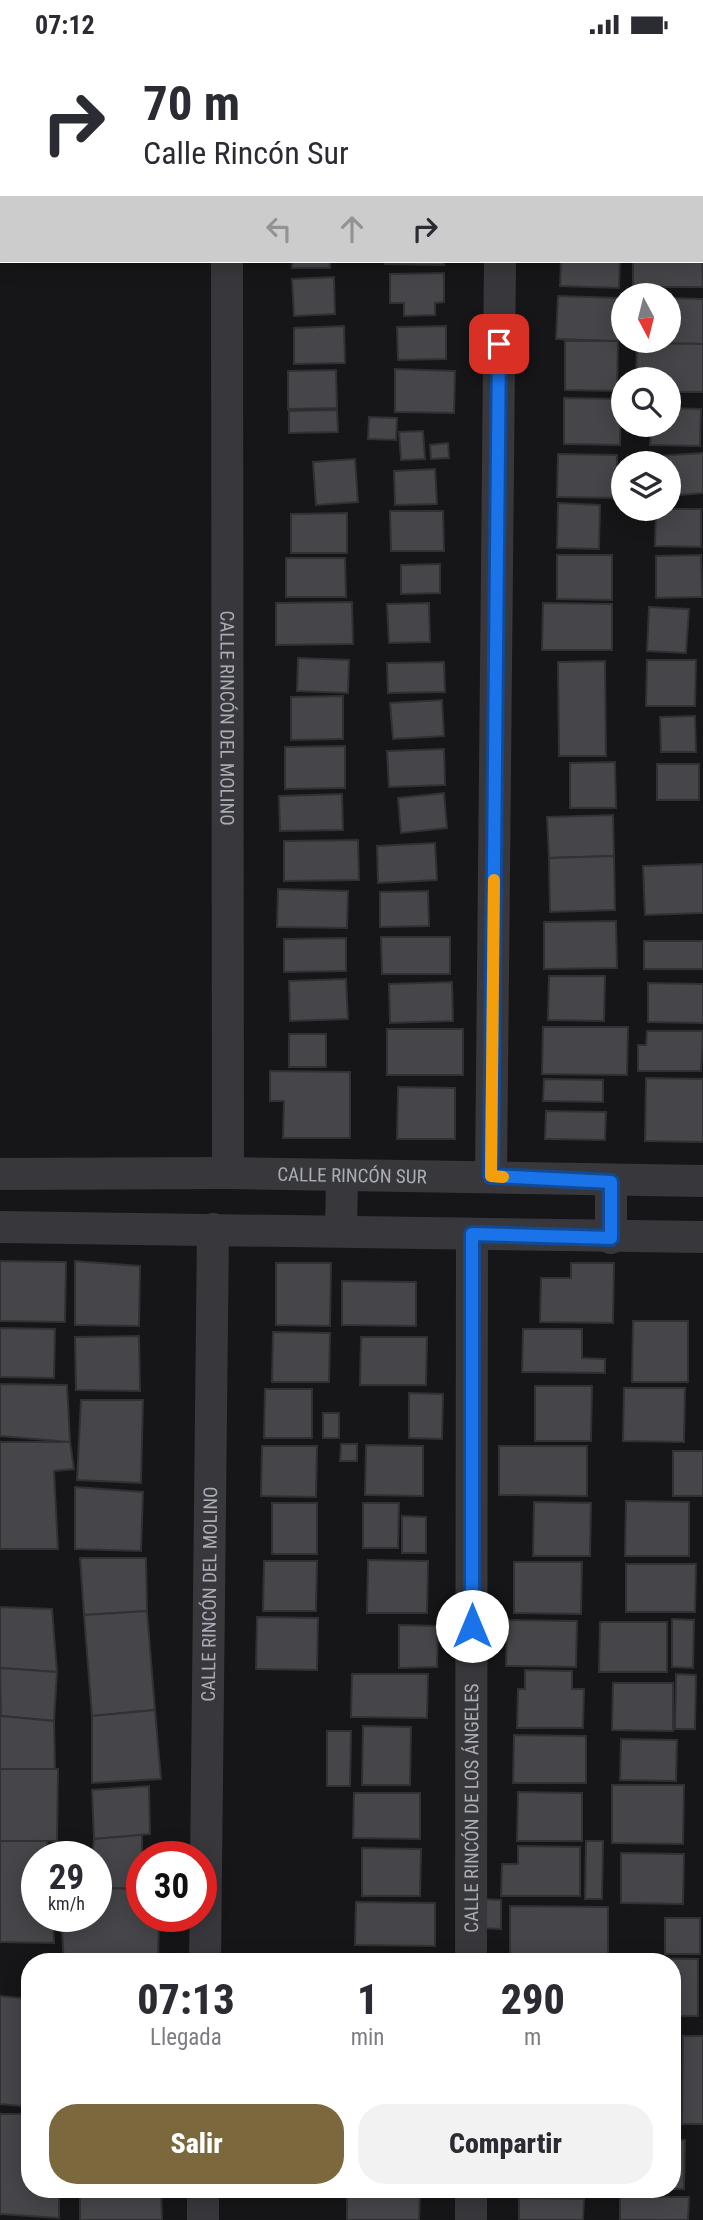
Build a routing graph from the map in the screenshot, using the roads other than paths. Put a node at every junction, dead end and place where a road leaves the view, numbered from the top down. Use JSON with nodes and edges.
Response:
{"nodes":[{"id":1,"x":228,"y":263,"type":"edge"},
{"id":2,"x":500,"y":263,"type":"edge"},
{"id":3,"x":228,"y":1173,"type":"junction"},
{"id":4,"x":0,"y":1174,"type":"edge"},
{"id":5,"x":75,"y":1175,"type":"junction"},
{"id":6,"x":491,"y":1176,"type":"junction"},
{"id":7,"x":342,"y":1177,"type":"junction"},
{"id":8,"x":703,"y":1181,"type":"edge"},
{"id":9,"x":611,"y":1182,"type":"junction"},
{"id":10,"x":0,"y":1227,"type":"edge"},
{"id":11,"x":76,"y":1228,"type":"junction"},
{"id":12,"x":213,"y":1229,"type":"junction"},
{"id":13,"x":341,"y":1231,"type":"junction"},
{"id":14,"x":472,"y":1234,"type":"junction"},
{"id":15,"x":703,"y":1237,"type":"edge"},
{"id":16,"x":611,"y":1238,"type":"junction"},
{"id":17,"x":205,"y":1953,"type":"edge"},
{"id":18,"x":471,"y":1953,"type":"edge"},
{"id":19,"x":203,"y":2198,"type":"edge"},
{"id":20,"x":471,"y":2198,"type":"edge"},
{"id":21,"x":203,"y":2220,"type":"edge"},
{"id":22,"x":471,"y":2220,"type":"edge"}],
"edges":[{"from":1,"to":3,"type":"street","name":"CALLE RINCÓN DEL MOLINO"},
{"from":2,"to":6,"type":"street"},
{"from":3,"to":5,"type":"street","name":"CALLE RINCÓN SUR"},
{"from":3,"to":7,"type":"street","name":"CALLE RINCÓN SUR"},
{"from":4,"to":5,"type":"street","name":"CALLE RINCÓN SUR"},
{"from":5,"to":11,"type":"street"},
{"from":6,"to":7,"type":"street","name":"CALLE RINCÓN SUR"},
{"from":6,"to":9,"type":"street","name":"CALLE RINCÓN SUR"},
{"from":7,"to":13,"type":"street"},
{"from":8,"to":9,"type":"street","name":"CALLE RINCÓN SUR"},
{"from":9,"to":16,"type":"street"},
{"from":10,"to":11,"type":"street"},
{"from":11,"to":12,"type":"street"},
{"from":12,"to":13,"type":"street"},
{"from":12,"to":17,"type":"street","name":"CALLE RINCÓN DEL MOLINO"},
{"from":13,"to":14,"type":"street"},
{"from":14,"to":16,"type":"street"},
{"from":14,"to":18,"type":"street","name":"CALLE RINCÓN DE LOS ÁNGELES"},
{"from":15,"to":16,"type":"street"},
{"from":19,"to":21,"type":"street"},
{"from":20,"to":22,"type":"street"}]}
